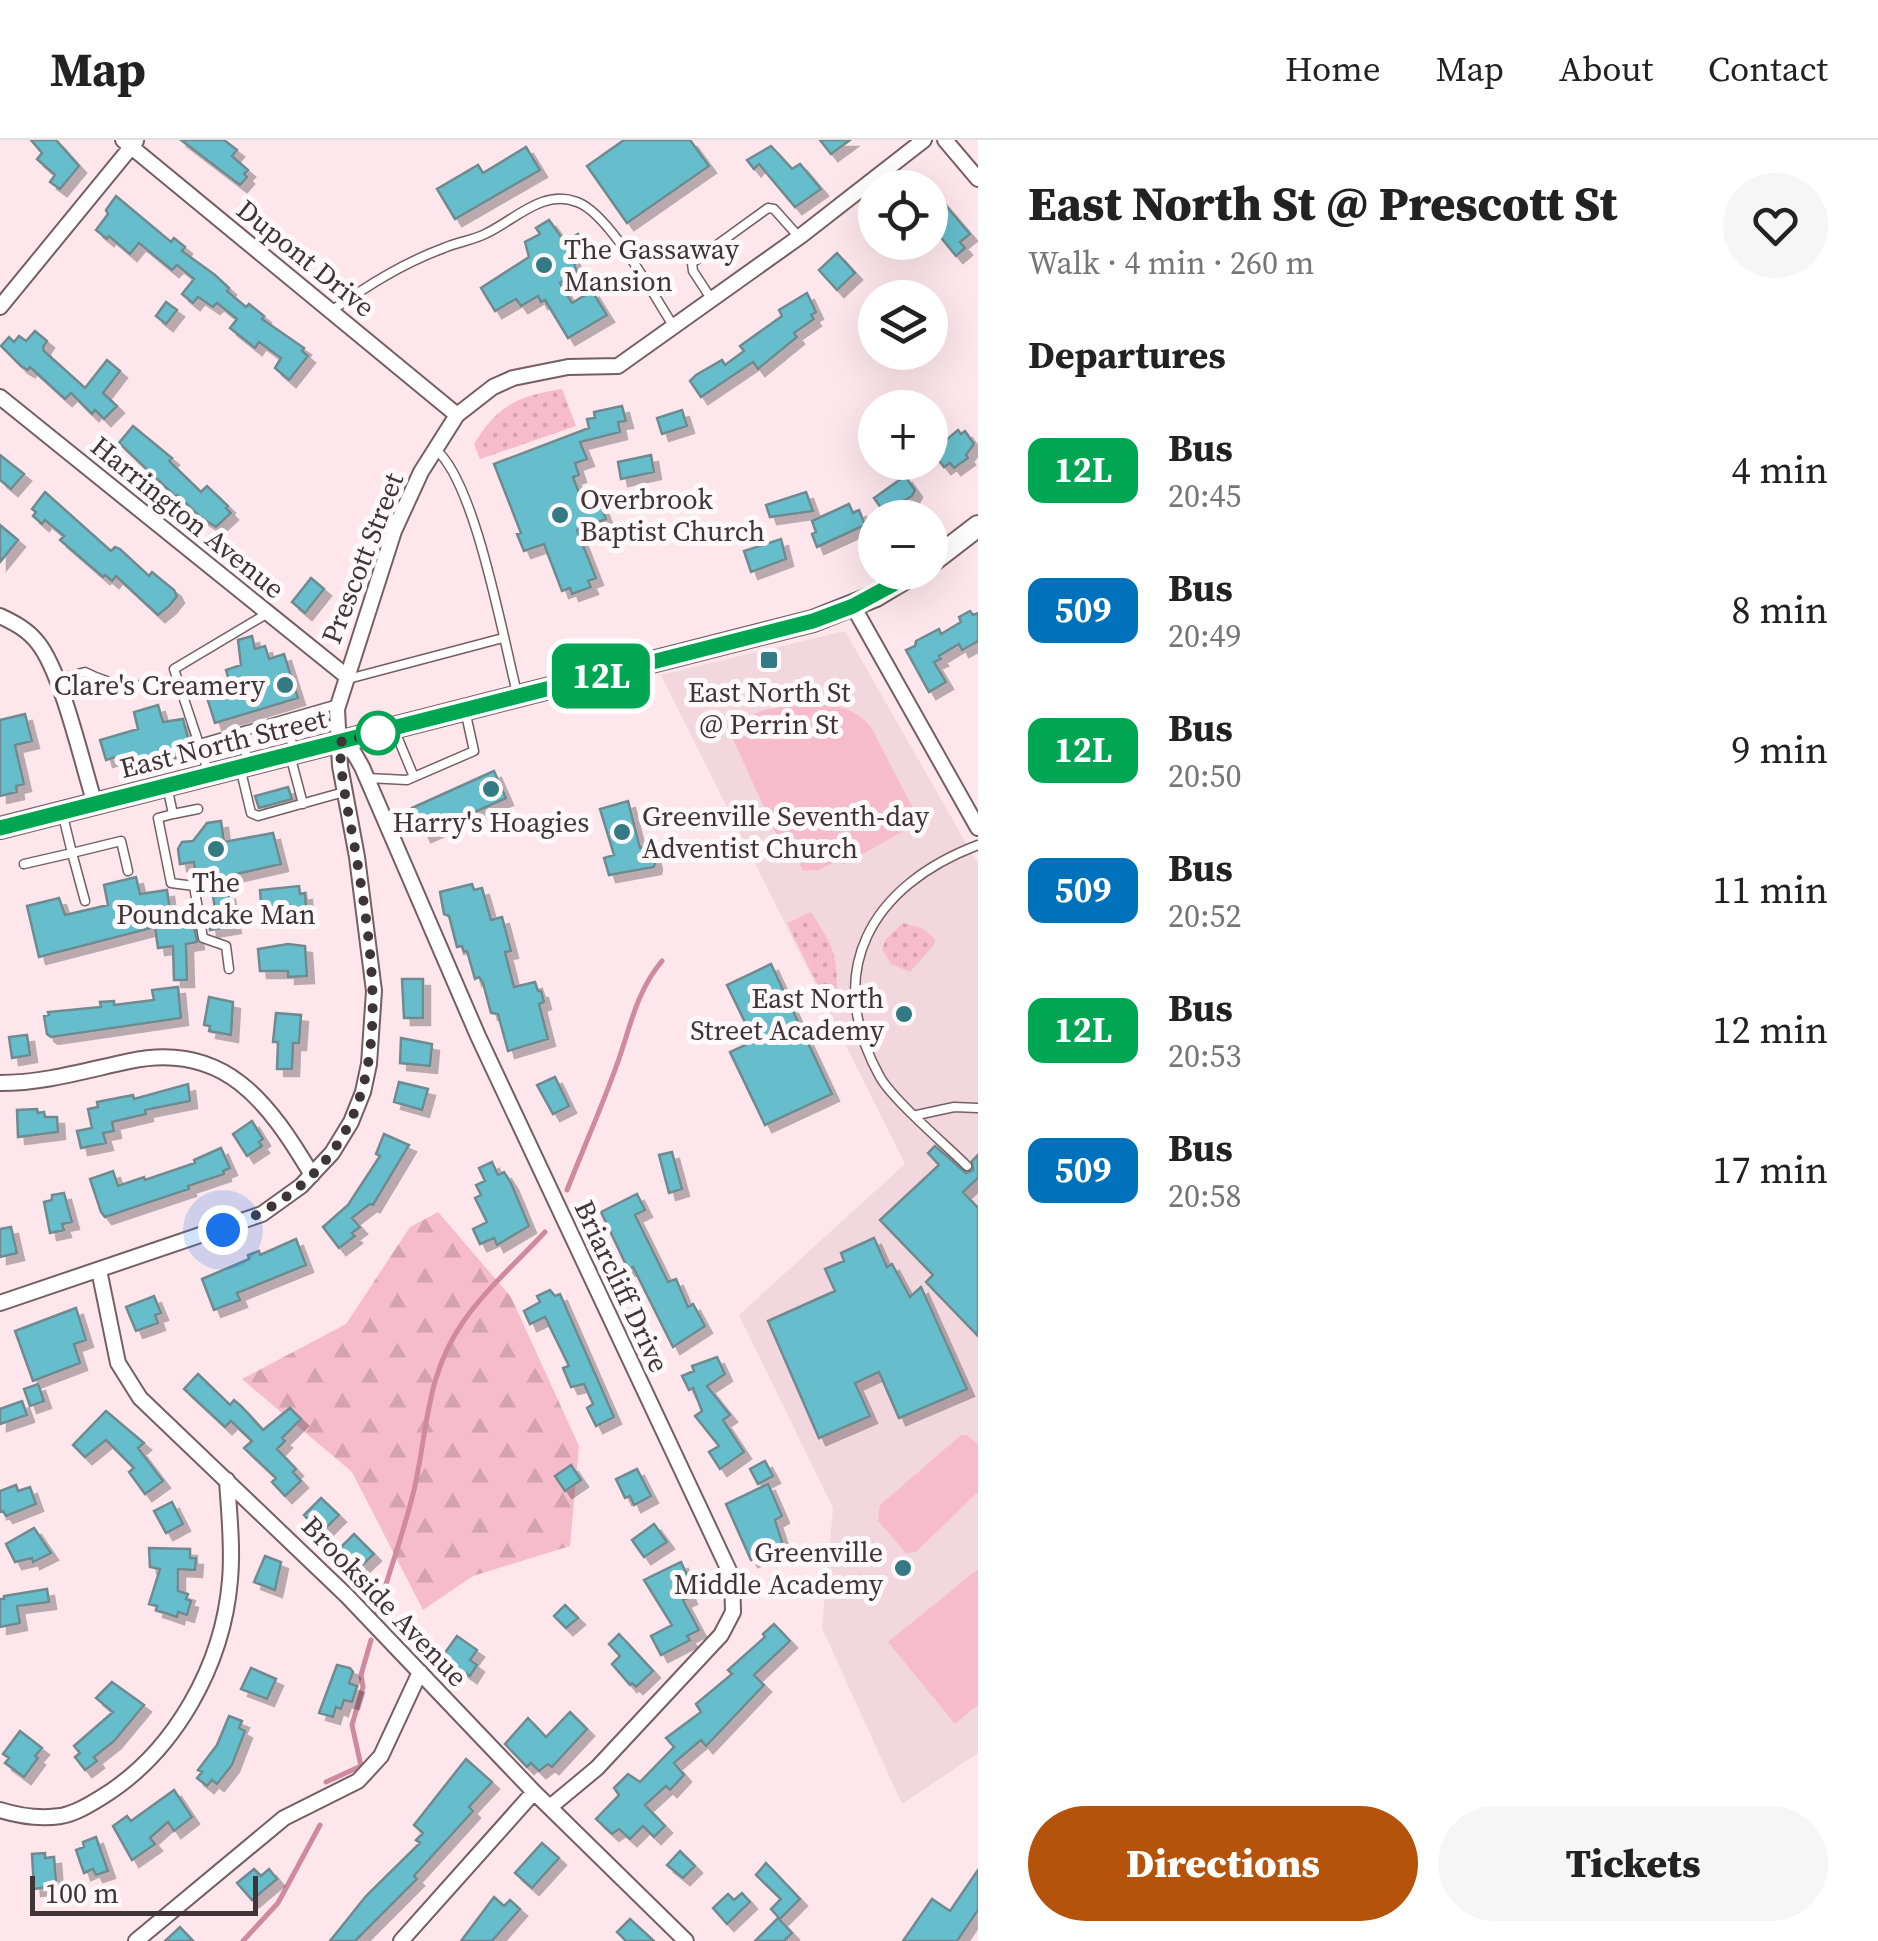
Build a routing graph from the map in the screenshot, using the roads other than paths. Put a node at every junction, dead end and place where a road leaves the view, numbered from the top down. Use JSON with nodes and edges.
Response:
{"nodes":[{"id":1,"x":924,"y":140,"type":"edge"},
{"id":2,"x":945,"y":140,"type":"edge"},
{"id":3,"x":130,"y":142,"type":"edge"},
{"id":4,"x":978,"y":179,"type":"edge"},
{"id":5,"x":799,"y":237,"type":"junction"},
{"id":6,"x":712,"y":300,"type":"junction"},
{"id":7,"x":0,"y":307,"type":"edge"},
{"id":8,"x":331,"y":311,"type":"junction"},
{"id":9,"x":674,"y":327,"type":"junction"},
{"id":10,"x":0,"y":396,"type":"edge"},
{"id":11,"x":458,"y":414,"type":"junction"},
{"id":12,"x":435,"y":449,"type":"junction"},
{"id":13,"x":978,"y":526,"type":"edge"},
{"id":14,"x":948,"y":549,"type":"edge"},
{"id":15,"x":883,"y":590,"type":"edge"},
{"id":16,"x":853,"y":606,"type":"junction"},
{"id":17,"x":268,"y":613,"type":"junction"},
{"id":18,"x":0,"y":616,"type":"edge"},
{"id":19,"x":504,"y":638,"type":"junction"},
{"id":20,"x":344,"y":678,"type":"junction"},
{"id":21,"x":56,"y":680,"type":"junction"},
{"id":22,"x":178,"y":680,"type":"junction"},
{"id":23,"x":518,"y":697,"type":"junction"},
{"id":24,"x":338,"y":704,"type":"junction"},
{"id":25,"x":465,"y":710,"type":"junction"},
{"id":26,"x":284,"y":720,"type":"junction"},
{"id":27,"x":394,"y":729,"type":"junction"},
{"id":28,"x":241,"y":732,"type":"junction"},
{"id":29,"x":340,"y":742,"type":"junction"},
{"id":30,"x":199,"y":744,"type":"junction"},
{"id":31,"x":293,"y":754,"type":"junction"},
{"id":32,"x":244,"y":766,"type":"junction"},
{"id":33,"x":209,"y":775,"type":"junction"},
{"id":34,"x":414,"y":776,"type":"junction"},
{"id":35,"x":367,"y":778,"type":"junction"},
{"id":36,"x":168,"y":786,"type":"junction"},
{"id":37,"x":344,"y":792,"type":"junction"},
{"id":38,"x":95,"y":804,"type":"junction"},
{"id":39,"x":303,"y":804,"type":"junction"},
{"id":40,"x":198,"y":809,"type":"dead end"},
{"id":41,"x":62,"y":812,"type":"junction"},
{"id":42,"x":173,"y":814,"type":"junction"},
{"id":43,"x":0,"y":828,"type":"edge"},
{"id":44,"x":978,"y":828,"type":"edge"},
{"id":45,"x":978,"y":845,"type":"edge"},
{"id":46,"x":72,"y":853,"type":"junction"},
{"id":47,"x":24,"y":864,"type":"dead end"},
{"id":48,"x":128,"y":871,"type":"dead end"},
{"id":49,"x":85,"y":901,"type":"dead end"},
{"id":50,"x":229,"y":969,"type":"dead end"},
{"id":51,"x":0,"y":1083,"type":"edge"},
{"id":52,"x":978,"y":1108,"type":"edge"},
{"id":53,"x":916,"y":1115,"type":"junction"},
{"id":54,"x":967,"y":1166,"type":"dead end"},
{"id":55,"x":312,"y":1174,"type":"junction"},
{"id":56,"x":99,"y":1270,"type":"junction"},
{"id":57,"x":0,"y":1302,"type":"edge"},
{"id":58,"x":227,"y":1480,"type":"junction"},
{"id":59,"x":420,"y":1672,"type":"junction"},
{"id":60,"x":534,"y":1792,"type":"junction"},
{"id":61,"x":550,"y":1807,"type":"junction"},
{"id":62,"x":0,"y":1810,"type":"edge"},
{"id":63,"x":136,"y":1941,"type":"edge"},
{"id":64,"x":401,"y":1941,"type":"edge"},
{"id":65,"x":686,"y":1941,"type":"edge"}],
"edges":[{"from":1,"to":5,"type":"street","name":"Prescott Street"},
{"from":2,"to":4,"type":"street"},
{"from":3,"to":7,"type":"street"},
{"from":3,"to":8,"type":"street","name":"Dupont Drive"},
{"from":5,"to":6,"type":"street","name":"Prescott Street"},
{"from":5,"to":6,"type":"lane"},
{"from":6,"to":9,"type":"street","name":"Prescott Street"},
{"from":8,"to":9,"type":"lane"},
{"from":8,"to":11,"type":"street","name":"Dupont Drive"},
{"from":9,"to":11,"type":"street","name":"Prescott Street"},
{"from":10,"to":17,"type":"street","name":"Harrington Avenue"},
{"from":11,"to":12,"type":"street","name":"Prescott Street"},
{"from":12,"to":19,"type":"lane"},
{"from":12,"to":20,"type":"street","name":"Prescott Street"},
{"from":13,"to":14,"type":"main road"},
{"from":15,"to":16,"type":"main road","name":"East North Street"},
{"from":16,"to":23,"type":"main road","name":"East North Street"},
{"from":16,"to":44,"type":"street"},
{"from":17,"to":20,"type":"street","name":"Harrington Avenue"},
{"from":17,"to":22,"type":"lane"},
{"from":18,"to":21,"type":"street"},
{"from":19,"to":20,"type":"lane"},
{"from":19,"to":23,"type":"lane"},
{"from":20,"to":24,"type":"street","name":"Prescott Street"},
{"from":21,"to":22,"type":"lane"},
{"from":21,"to":38,"type":"street"},
{"from":22,"to":30,"type":"lane"},
{"from":23,"to":25,"type":"main road","name":"East North Street"},
{"from":24,"to":26,"type":"lane"},
{"from":24,"to":29,"type":"street","name":"Prescott Street"},
{"from":25,"to":27,"type":"main road","name":"East North Street"},
{"from":25,"to":34,"type":"lane"},
{"from":26,"to":28,"type":"lane"},
{"from":26,"to":31,"type":"lane"},
{"from":27,"to":29,"type":"main road","name":"East North Street"},
{"from":27,"to":34,"type":"lane"},
{"from":28,"to":30,"type":"lane"},
{"from":28,"to":32,"type":"lane"},
{"from":29,"to":31,"type":"main road","name":"East North Street"},
{"from":29,"to":35,"type":"street","name":"Briarcliff Drive"},
{"from":29,"to":37,"type":"street","name":"Prescott Street"},
{"from":30,"to":33,"type":"lane"},
{"from":31,"to":32,"type":"main road","name":"East North Street"},
{"from":31,"to":39,"type":"lane"},
{"from":32,"to":33,"type":"main road","name":"East North Street"},
{"from":32,"to":39,"type":"lane"},
{"from":33,"to":36,"type":"main road","name":"East North Street"},
{"from":34,"to":35,"type":"lane"},
{"from":35,"to":61,"type":"street","name":"Briarcliff Drive"},
{"from":36,"to":38,"type":"main road","name":"East North Street"},
{"from":36,"to":42,"type":"lane"},
{"from":37,"to":39,"type":"lane"},
{"from":37,"to":55,"type":"street","name":"Prescott Street"},
{"from":38,"to":41,"type":"main road","name":"East North Street"},
{"from":40,"to":42,"type":"lane"},
{"from":41,"to":43,"type":"main road","name":"East North Street"},
{"from":41,"to":46,"type":"lane"},
{"from":42,"to":50,"type":"lane"},
{"from":45,"to":53,"type":"lane"},
{"from":46,"to":47,"type":"lane"},
{"from":46,"to":48,"type":"lane"},
{"from":46,"to":49,"type":"lane"},
{"from":51,"to":55,"type":"street"},
{"from":52,"to":53,"type":"lane"},
{"from":53,"to":54,"type":"lane"},
{"from":55,"to":56,"type":"street","name":"Prescott Street"},
{"from":56,"to":57,"type":"street","name":"Prescott Street"},
{"from":56,"to":58,"type":"street","name":"Brookside Avenue"},
{"from":58,"to":59,"type":"street","name":"Brookside Avenue"},
{"from":58,"to":62,"type":"street"},
{"from":59,"to":60,"type":"street","name":"Brookside Avenue"},
{"from":59,"to":63,"type":"street"},
{"from":60,"to":61,"type":"street","name":"Brookside Avenue"},
{"from":60,"to":64,"type":"street"},
{"from":61,"to":65,"type":"street","name":"Brookside Avenue"}]}
